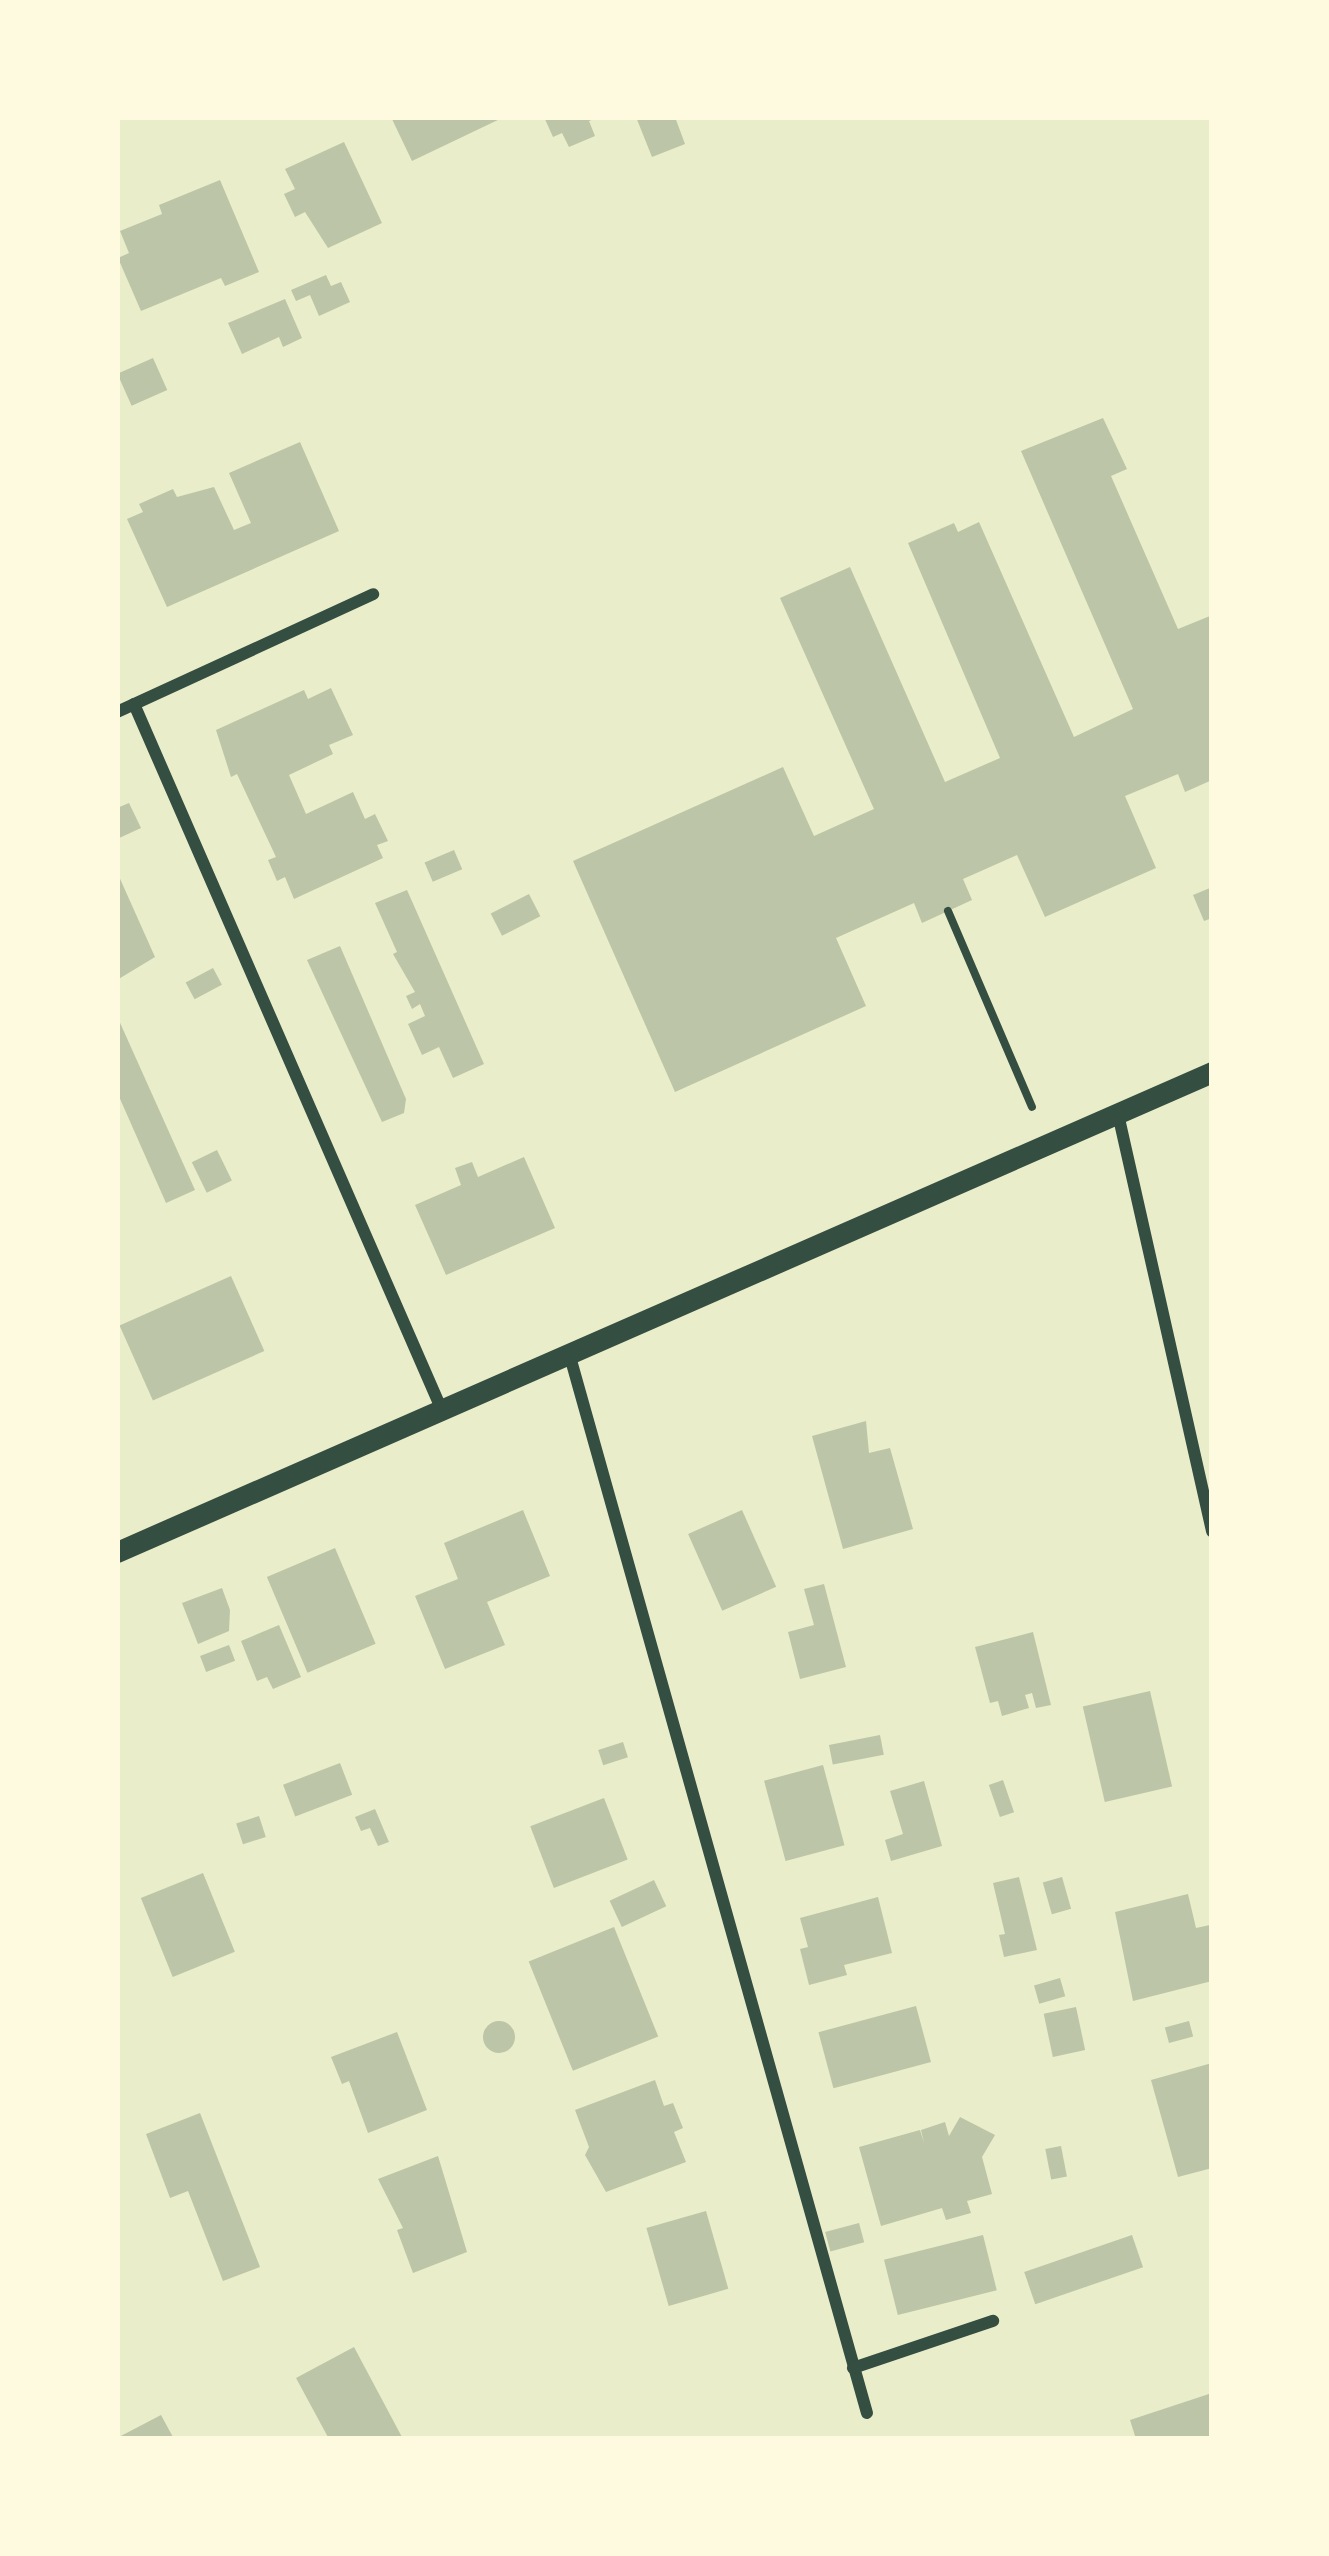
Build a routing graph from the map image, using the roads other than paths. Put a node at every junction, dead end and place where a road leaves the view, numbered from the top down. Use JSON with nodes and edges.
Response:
{"nodes":[{"id":1,"x":373,"y":594,"type":"dead end"},
{"id":2,"x":134,"y":704,"type":"junction"},
{"id":3,"x":117,"y":712,"type":"edge"},
{"id":4,"x":1212,"y":1072,"type":"edge"},
{"id":5,"x":1118,"y":1114,"type":"junction"},
{"id":6,"x":569,"y":1353,"type":"junction"},
{"id":7,"x":441,"y":1408,"type":"junction"},
{"id":8,"x":1212,"y":1532,"type":"edge"},
{"id":9,"x":117,"y":1552,"type":"edge"},
{"id":10,"x":993,"y":2320,"type":"dead end"},
{"id":11,"x":853,"y":2368,"type":"junction"},
{"id":12,"x":867,"y":2413,"type":"dead end"}],
"edges":[{"from":1,"to":2,"type":"street"},
{"from":2,"to":3,"type":"street"},
{"from":2,"to":7,"type":"street"},
{"from":4,"to":5,"type":"street"},
{"from":5,"to":6,"type":"street"},
{"from":5,"to":8,"type":"street"},
{"from":6,"to":7,"type":"street"},
{"from":6,"to":11,"type":"street"},
{"from":7,"to":9,"type":"street"},
{"from":10,"to":11,"type":"street"},
{"from":11,"to":12,"type":"street"}]}
